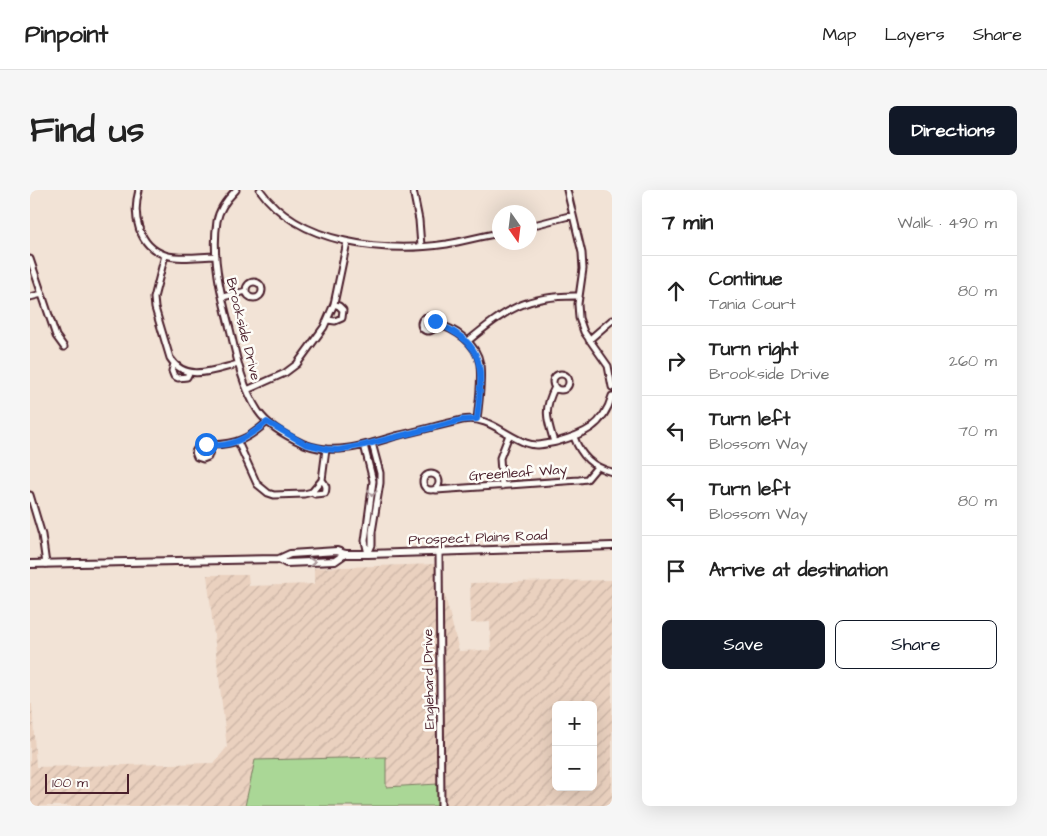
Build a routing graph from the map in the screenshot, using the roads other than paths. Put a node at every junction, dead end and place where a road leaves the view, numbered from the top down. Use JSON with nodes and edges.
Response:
{"nodes":[{"id":1,"x":139,"y":190,"type":"edge"},
{"id":2,"x":236,"y":190,"type":"edge"},
{"id":3,"x":260,"y":190,"type":"edge"},
{"id":4,"x":413,"y":190,"type":"edge"},
{"id":5,"x":567,"y":190,"type":"edge"},
{"id":6,"x":573,"y":215,"type":"junction"},
{"id":7,"x":537,"y":224,"type":"edge"},
{"id":8,"x":492,"y":235,"type":"edge"},
{"id":9,"x":347,"y":242,"type":"junction"},
{"id":10,"x":421,"y":246,"type":"junction"},
{"id":11,"x":165,"y":255,"type":"junction"},
{"id":12,"x":216,"y":256,"type":"junction"},
{"id":13,"x":30,"y":259,"type":"edge"},
{"id":14,"x":246,"y":291,"type":"dead end"},
{"id":15,"x":42,"y":294,"type":"junction"},
{"id":16,"x":579,"y":296,"type":"junction"},
{"id":17,"x":30,"y":297,"type":"edge"},
{"id":18,"x":223,"y":297,"type":"junction"},
{"id":19,"x":334,"y":304,"type":"junction"},
{"id":20,"x":328,"y":320,"type":"junction"},
{"id":21,"x":612,"y":320,"type":"edge"},
{"id":22,"x":436,"y":324,"type":"dead end"},
{"id":23,"x":589,"y":340,"type":"junction"},
{"id":24,"x":468,"y":341,"type":"junction"},
{"id":25,"x":64,"y":347,"type":"dead end"},
{"id":26,"x":174,"y":364,"type":"junction"},
{"id":27,"x":238,"y":364,"type":"junction"},
{"id":28,"x":189,"y":373,"type":"junction"},
{"id":29,"x":555,"y":387,"type":"dead end"},
{"id":30,"x":612,"y":387,"type":"edge"},
{"id":31,"x":247,"y":390,"type":"junction"},
{"id":32,"x":612,"y":396,"type":"edge"},
{"id":33,"x":477,"y":419,"type":"junction"},
{"id":34,"x":267,"y":422,"type":"junction"},
{"id":35,"x":509,"y":435,"type":"junction"},
{"id":36,"x":574,"y":437,"type":"junction"},
{"id":37,"x":238,"y":442,"type":"junction"},
{"id":38,"x":554,"y":442,"type":"junction"},
{"id":39,"x":372,"y":443,"type":"junction"},
{"id":40,"x":207,"y":445,"type":"dead end"},
{"id":41,"x":364,"y":445,"type":"junction"},
{"id":42,"x":326,"y":449,"type":"junction"},
{"id":43,"x":597,"y":467,"type":"junction"},
{"id":44,"x":612,"y":472,"type":"edge"},
{"id":45,"x":322,"y":480,"type":"junction"},
{"id":46,"x":502,"y":486,"type":"junction"},
{"id":47,"x":436,"y":490,"type":"dead end"},
{"id":48,"x":312,"y":492,"type":"junction"},
{"id":49,"x":30,"y":495,"type":"edge"},
{"id":50,"x":612,"y":546,"type":"edge"},
{"id":51,"x":439,"y":552,"type":"junction"},
{"id":52,"x":345,"y":554,"type":"junction"},
{"id":53,"x":368,"y":554,"type":"junction"},
{"id":54,"x":279,"y":559,"type":"junction"},
{"id":55,"x":30,"y":564,"type":"edge"},
{"id":56,"x":46,"y":564,"type":"junction"},
{"id":57,"x":441,"y":806,"type":"edge"}],
"edges":[{"from":1,"to":11,"type":"street"},
{"from":2,"to":12,"type":"street","name":"Brookside Drive"},
{"from":3,"to":9,"type":"street"},
{"from":4,"to":10,"type":"street"},
{"from":5,"to":6,"type":"street"},
{"from":6,"to":7,"type":"street"},
{"from":6,"to":16,"type":"street"},
{"from":8,"to":10,"type":"street"},
{"from":9,"to":10,"type":"street"},
{"from":9,"to":19,"type":"street"},
{"from":11,"to":12,"type":"street"},
{"from":11,"to":26,"type":"street"},
{"from":12,"to":18,"type":"street","name":"Brookside Drive"},
{"from":13,"to":15,"type":"street"},
{"from":14,"to":18,"type":"street"},
{"from":15,"to":17,"type":"street"},
{"from":15,"to":25,"type":"street"},
{"from":16,"to":23,"type":"street"},
{"from":16,"to":24,"type":"street"},
{"from":18,"to":27,"type":"street","name":"Brookside Drive"},
{"from":19,"to":20,"type":"street"},
{"from":19,"to":20,"type":"street"},
{"from":20,"to":31,"type":"street"},
{"from":21,"to":23,"type":"street"},
{"from":22,"to":24,"type":"street"},
{"from":23,"to":30,"type":"street"},
{"from":24,"to":33,"type":"street"},
{"from":26,"to":28,"type":"street"},
{"from":26,"to":28,"type":"street"},
{"from":27,"to":28,"type":"street"},
{"from":27,"to":31,"type":"street","name":"Brookside Drive"},
{"from":29,"to":38,"type":"street"},
{"from":31,"to":34,"type":"street","name":"Brookside Drive"},
{"from":32,"to":36,"type":"street"},
{"from":33,"to":35,"type":"street"},
{"from":33,"to":39,"type":"street","name":"Brookside Drive"},
{"from":34,"to":37,"type":"street"},
{"from":34,"to":42,"type":"street","name":"Brookside Drive"},
{"from":35,"to":38,"type":"street"},
{"from":35,"to":46,"type":"street"},
{"from":36,"to":38,"type":"street"},
{"from":36,"to":43,"type":"street"},
{"from":37,"to":40,"type":"street"},
{"from":37,"to":48,"type":"street"},
{"from":39,"to":41,"type":"street","name":"Brookside Drive"},
{"from":39,"to":53,"type":"street"},
{"from":41,"to":42,"type":"street","name":"Brookside Drive"},
{"from":41,"to":53,"type":"street","one_way":true},
{"from":42,"to":45,"type":"street"},
{"from":43,"to":44,"type":"street"},
{"from":43,"to":46,"type":"street","name":"Greenleaf Way"},
{"from":45,"to":48,"type":"street"},
{"from":45,"to":48,"type":"street"},
{"from":46,"to":47,"type":"street","name":"Greenleaf Way"},
{"from":49,"to":56,"type":"street"},
{"from":50,"to":51,"type":"street","name":"Prospect Plains Road"},
{"from":51,"to":53,"type":"street","name":"Prospect Plains Road"},
{"from":51,"to":57,"type":"street","name":"Englehard Drive"},
{"from":52,"to":53,"type":"street","name":"Prospect Plains Road"},
{"from":52,"to":54,"type":"street","name":"Prospect Plains Road"},
{"from":54,"to":52,"type":"street","name":"Prospect Plains Road","one_way":true},
{"from":54,"to":56,"type":"street","name":"Prospect Plains Road"},
{"from":55,"to":56,"type":"street","name":"Prospect Plains Road"}]}
